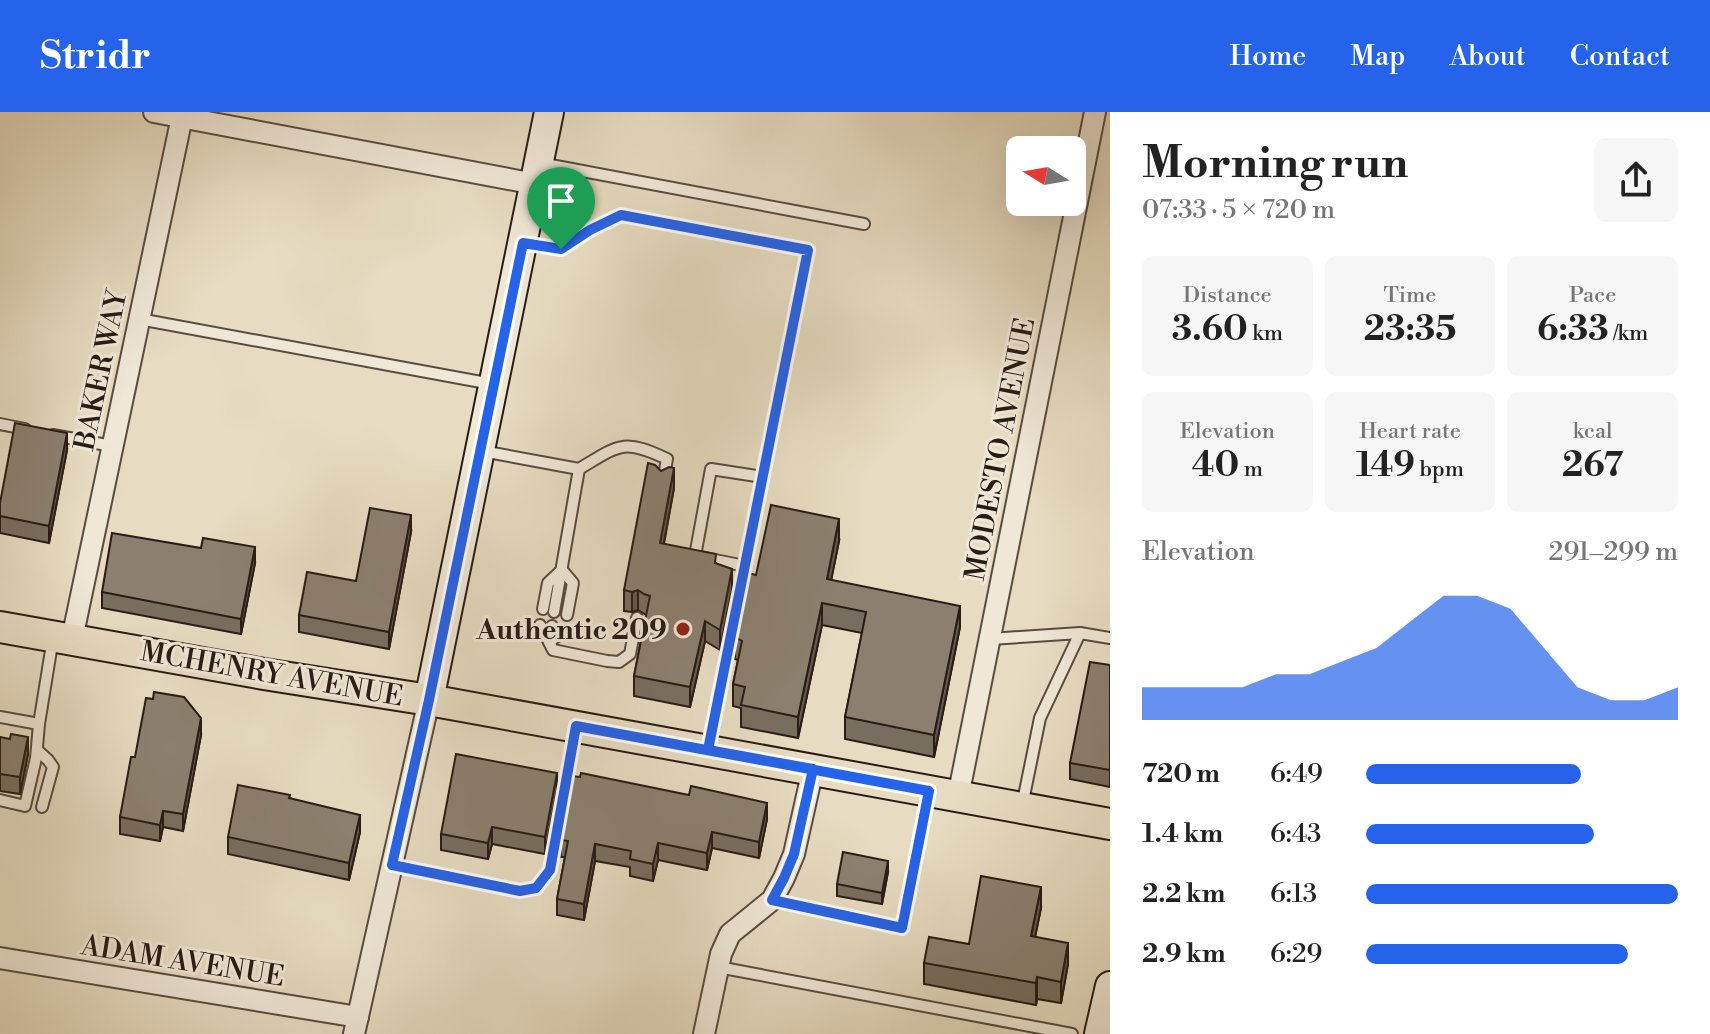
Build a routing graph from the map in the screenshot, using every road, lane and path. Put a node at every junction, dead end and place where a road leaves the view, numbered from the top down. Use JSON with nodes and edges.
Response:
{"nodes":[{"id":1,"x":154,"y":112,"type":"edge"},
{"id":2,"x":549,"y":112,"type":"edge"},
{"id":3,"x":1095,"y":112,"type":"edge"},
{"id":4,"x":182,"y":114,"type":"edge"},
{"id":5,"x":537,"y":174,"type":"junction"},
{"id":6,"x":864,"y":224,"type":"dead end"},
{"id":7,"x":523,"y":243,"type":"junction"},
{"id":8,"x":139,"y":319,"type":"junction"},
{"id":9,"x":494,"y":384,"type":"junction"},
{"id":10,"x":0,"y":424,"type":"edge"},
{"id":11,"x":112,"y":446,"type":"junction"},
{"id":12,"x":480,"y":450,"type":"junction"},
{"id":13,"x":579,"y":469,"type":"junction"},
{"id":14,"x":763,"y":477,"type":"junction"},
{"id":15,"x":663,"y":483,"type":"edge"},
{"id":16,"x":745,"y":566,"type":"junction"},
{"id":17,"x":562,"y":570,"type":"junction"},
{"id":18,"x":548,"y":610,"type":"dead end"},
{"id":19,"x":567,"y":615,"type":"dead end"},
{"id":20,"x":637,"y":618,"type":"dead end"},
{"id":21,"x":546,"y":626,"type":"dead end"},
{"id":22,"x":0,"y":627,"type":"edge"},
{"id":23,"x":564,"y":631,"type":"dead end"},
{"id":24,"x":1080,"y":633,"type":"junction"},
{"id":25,"x":63,"y":637,"type":"junction"},
{"id":26,"x":1110,"y":638,"type":"edge"},
{"id":27,"x":990,"y":639,"type":"junction"},
{"id":28,"x":549,"y":642,"type":"junction"},
{"id":29,"x":429,"y":700,"type":"junction"},
{"id":30,"x":0,"y":717,"type":"edge"},
{"id":31,"x":39,"y":724,"type":"junction"},
{"id":32,"x":576,"y":726,"type":"junction"},
{"id":33,"x":37,"y":750,"type":"junction"},
{"id":34,"x":708,"y":750,"type":"junction"},
{"id":35,"x":813,"y":769,"type":"junction"},
{"id":36,"x":943,"y":794,"type":"junction"},
{"id":37,"x":0,"y":800,"type":"edge"},
{"id":38,"x":42,"y":807,"type":"dead end"},
{"id":39,"x":1021,"y":808,"type":"junction"},
{"id":40,"x":1110,"y":824,"type":"edge"},
{"id":41,"x":392,"y":865,"type":"junction"},
{"id":42,"x":772,"y":900,"type":"junction"},
{"id":43,"x":0,"y":958,"type":"edge"},
{"id":44,"x":718,"y":967,"type":"junction"},
{"id":45,"x":1110,"y":986,"type":"edge"},
{"id":46,"x":356,"y":1026,"type":"edge"},
{"id":47,"x":704,"y":1034,"type":"edge"},
{"id":48,"x":1072,"y":1034,"type":"edge"},
{"id":49,"x":1099,"y":1034,"type":"edge"}],
"edges":[{"from":1,"to":4,"type":"street"},
{"from":2,"to":5,"type":"street"},
{"from":3,"to":27,"type":"street","name":"MODESTO AVENUE"},
{"from":4,"to":5,"type":"street"},
{"from":4,"to":8,"type":"street","name":"BAKER WAY"},
{"from":5,"to":6,"type":"lane"},
{"from":5,"to":7,"type":"street"},
{"from":7,"to":9,"type":"street"},
{"from":7,"to":14,"type":"lane"},
{"from":8,"to":9,"type":"lane"},
{"from":8,"to":11,"type":"street","name":"BAKER WAY"},
{"from":9,"to":12,"type":"street"},
{"from":10,"to":11,"type":"lane"},
{"from":11,"to":25,"type":"street","name":"BAKER WAY"},
{"from":12,"to":13,"type":"lane"},
{"from":12,"to":29,"type":"street"},
{"from":13,"to":15,"type":"lane"},
{"from":13,"to":17,"type":"lane"},
{"from":14,"to":16,"type":"lane"},
{"from":14,"to":16,"type":"lane"},
{"from":16,"to":34,"type":"lane"},
{"from":17,"to":18,"type":"lane"},
{"from":17,"to":19,"type":"lane"},
{"from":20,"to":28,"type":"lane"},
{"from":21,"to":28,"type":"lane"},
{"from":22,"to":25,"type":"main road","name":"MCHENRY AVENUE"},
{"from":23,"to":28,"type":"lane"},
{"from":24,"to":26,"type":"lane"},
{"from":24,"to":27,"type":"lane"},
{"from":24,"to":39,"type":"lane"},
{"from":25,"to":29,"type":"main road","name":"MCHENRY AVENUE"},
{"from":25,"to":31,"type":"lane"},
{"from":27,"to":36,"type":"street","name":"MODESTO AVENUE"},
{"from":29,"to":32,"type":"main road","name":"MCHENRY AVENUE"},
{"from":29,"to":41,"type":"street"},
{"from":30,"to":31,"type":"lane"},
{"from":31,"to":33,"type":"lane"},
{"from":32,"to":34,"type":"main road","name":"MCHENRY AVENUE"},
{"from":32,"to":41,"type":"lane"},
{"from":33,"to":37,"type":"lane"},
{"from":33,"to":38,"type":"lane"},
{"from":34,"to":35,"type":"main road","name":"MCHENRY AVENUE"},
{"from":35,"to":36,"type":"main road","name":"MCHENRY AVENUE"},
{"from":35,"to":42,"type":"street"},
{"from":36,"to":39,"type":"main road","name":"MCHENRY AVENUE"},
{"from":36,"to":42,"type":"lane"},
{"from":39,"to":40,"type":"main road","name":"MCHENRY AVENUE"},
{"from":41,"to":46,"type":"street"},
{"from":42,"to":44,"type":"street"},
{"from":43,"to":46,"type":"street","name":"ADAM AVENUE"},
{"from":44,"to":47,"type":"street"},
{"from":44,"to":48,"type":"lane"},
{"from":45,"to":49,"type":"street"}]}
